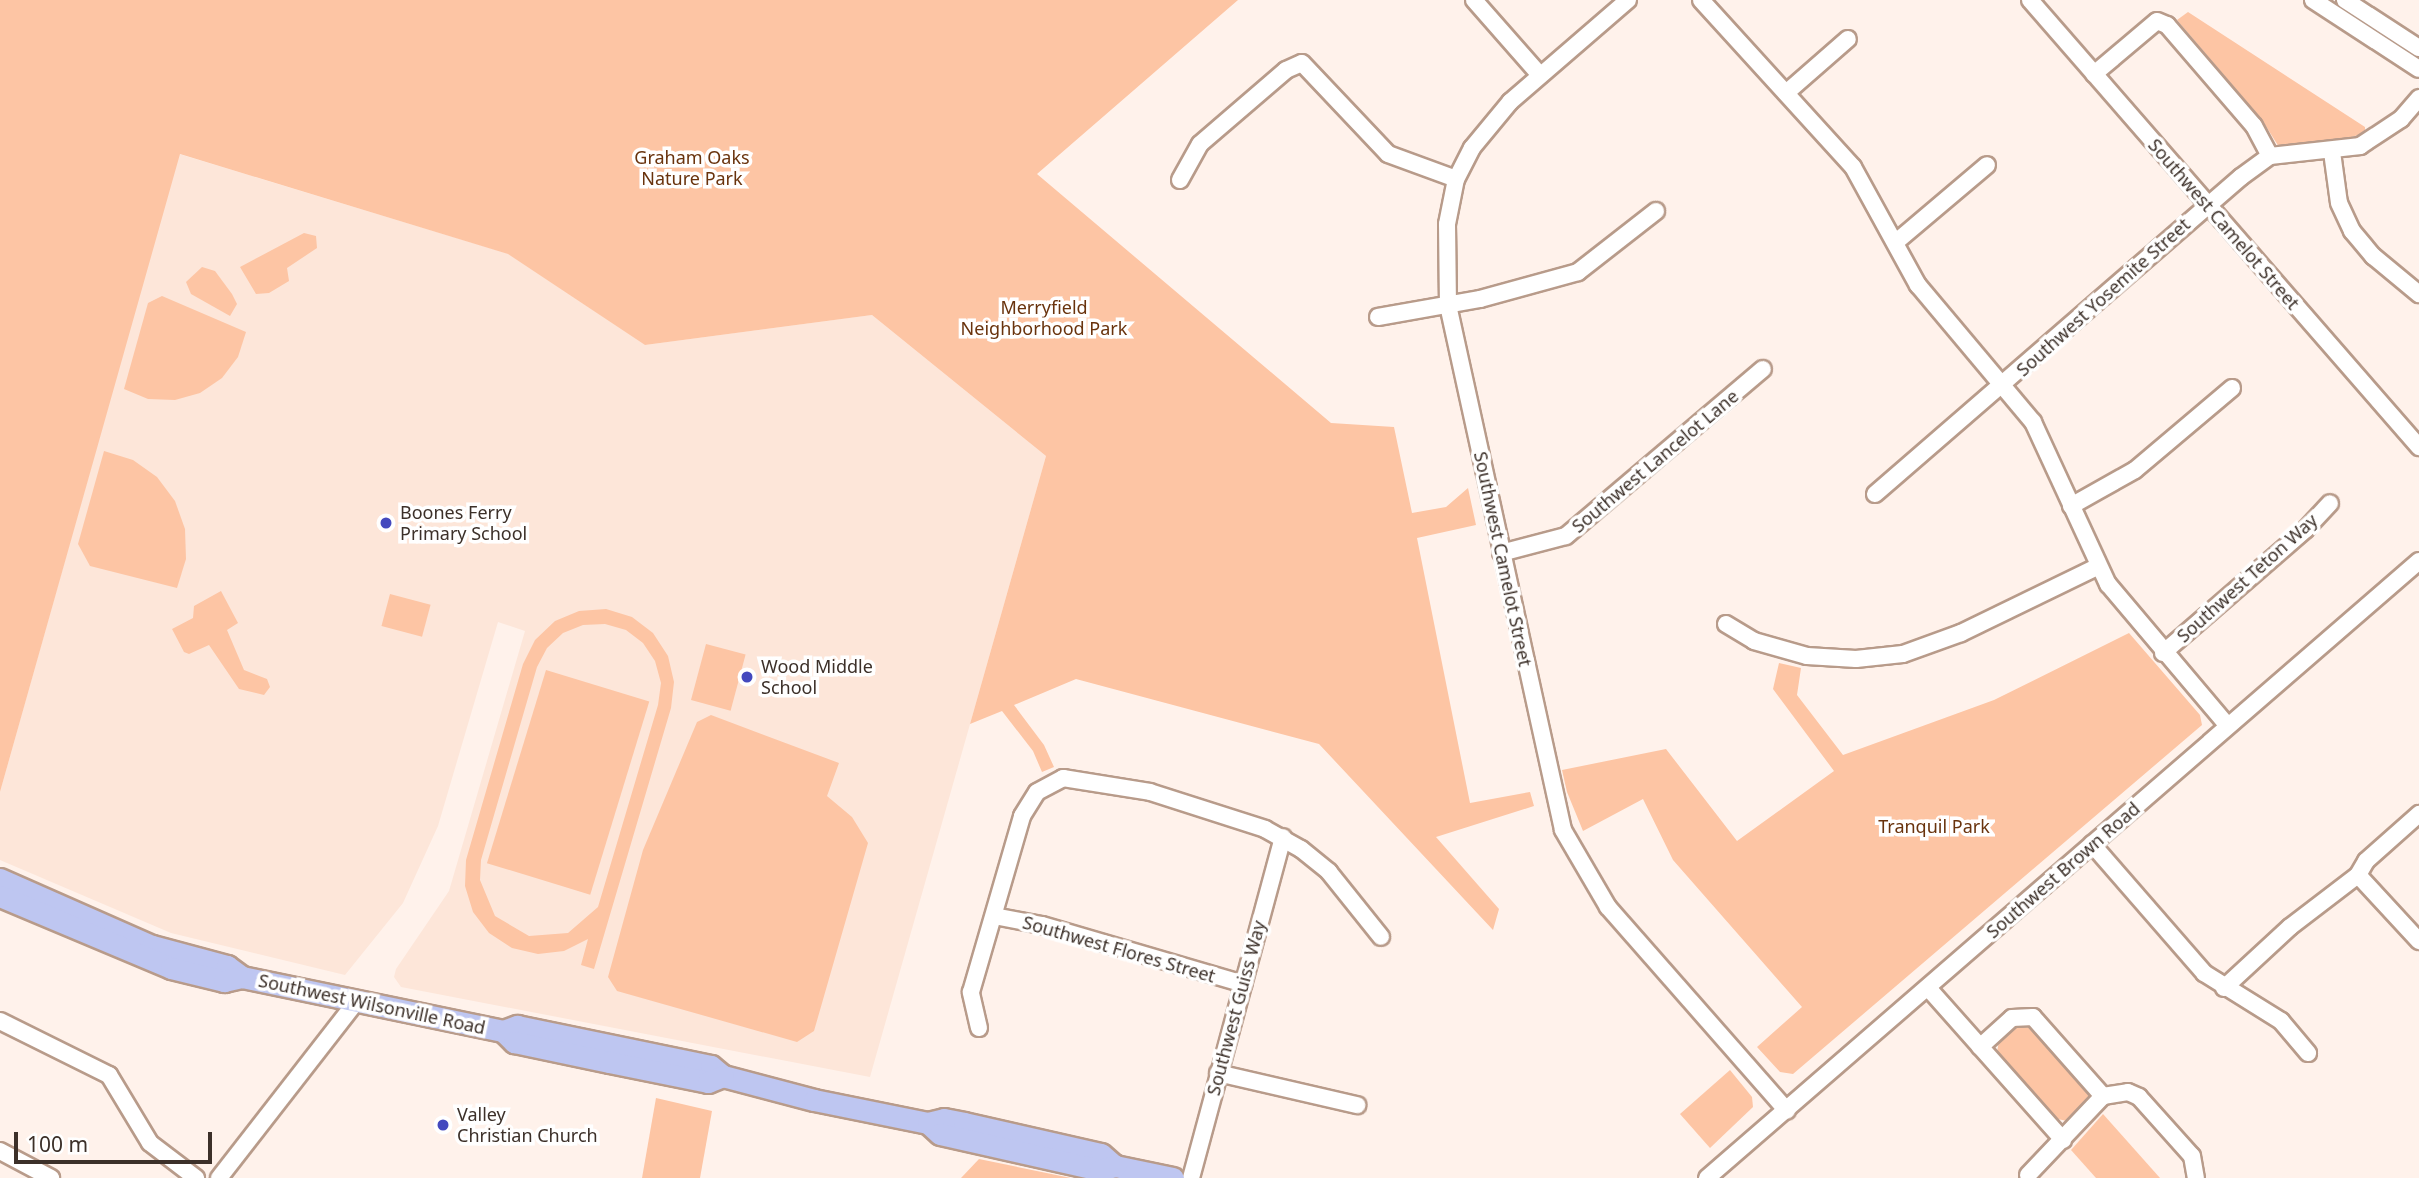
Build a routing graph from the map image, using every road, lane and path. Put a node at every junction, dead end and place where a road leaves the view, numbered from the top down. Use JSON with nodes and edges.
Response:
{"nodes":[{"id":1,"x":1474,"y":0,"type":"edge"},
{"id":2,"x":1628,"y":0,"type":"edge"},
{"id":3,"x":1700,"y":0,"type":"edge"},
{"id":4,"x":2029,"y":0,"type":"edge"},
{"id":5,"x":2345,"y":0,"type":"edge"},
{"id":6,"x":2319,"y":2,"type":"edge"},
{"id":7,"x":1849,"y":38,"type":"dead end"},
{"id":8,"x":2419,"y":48,"type":"edge"},
{"id":9,"x":2419,"y":69,"type":"edge"},
{"id":10,"x":2094,"y":74,"type":"junction"},
{"id":11,"x":1541,"y":75,"type":"junction"},
{"id":12,"x":1786,"y":93,"type":"junction"},
{"id":13,"x":2419,"y":98,"type":"edge"},
{"id":14,"x":2332,"y":152,"type":"junction"},
{"id":15,"x":2270,"y":156,"type":"junction"},
{"id":16,"x":1987,"y":165,"type":"dead end"},
{"id":17,"x":1457,"y":179,"type":"junction"},
{"id":18,"x":1180,"y":180,"type":"dead end"},
{"id":19,"x":2206,"y":205,"type":"junction"},
{"id":20,"x":1656,"y":211,"type":"dead end"},
{"id":21,"x":1896,"y":242,"type":"junction"},
{"id":22,"x":2419,"y":294,"type":"edge"},
{"id":23,"x":1448,"y":305,"type":"junction"},
{"id":24,"x":1378,"y":317,"type":"dead end"},
{"id":25,"x":1763,"y":369,"type":"dead end"},
{"id":26,"x":2002,"y":387,"type":"junction"},
{"id":27,"x":2232,"y":388,"type":"dead end"},
{"id":28,"x":2419,"y":447,"type":"edge"},
{"id":29,"x":1875,"y":494,"type":"dead end"},
{"id":30,"x":2330,"y":503,"type":"dead end"},
{"id":31,"x":2071,"y":506,"type":"junction"},
{"id":32,"x":1501,"y":554,"type":"junction"},
{"id":33,"x":2419,"y":561,"type":"edge"},
{"id":34,"x":2097,"y":567,"type":"junction"},
{"id":35,"x":1726,"y":624,"type":"dead end"},
{"id":36,"x":2163,"y":653,"type":"junction"},
{"id":37,"x":2227,"y":726,"type":"junction"},
{"id":38,"x":2419,"y":814,"type":"edge"},
{"id":39,"x":1283,"y":837,"type":"junction"},
{"id":40,"x":2092,"y":844,"type":"junction"},
{"id":41,"x":2358,"y":875,"type":"junction"},
{"id":42,"x":0,"y":879,"type":"edge"},
{"id":43,"x":0,"y":896,"type":"edge"},
{"id":44,"x":994,"y":916,"type":"junction"},
{"id":45,"x":1381,"y":937,"type":"dead end"},
{"id":46,"x":2419,"y":941,"type":"edge"},
{"id":47,"x":242,"y":977,"type":"junction"},
{"id":48,"x":1244,"y":984,"type":"junction"},
{"id":49,"x":2224,"y":988,"type":"junction"},
{"id":50,"x":1929,"y":989,"type":"junction"},
{"id":51,"x":357,"y":1001,"type":"junction"},
{"id":52,"x":0,"y":1021,"type":"edge"},
{"id":53,"x":979,"y":1028,"type":"dead end"},
{"id":54,"x":1980,"y":1046,"type":"junction"},
{"id":55,"x":2308,"y":1053,"type":"dead end"},
{"id":56,"x":1218,"y":1073,"type":"junction"},
{"id":57,"x":2103,"y":1096,"type":"junction"},
{"id":58,"x":1357,"y":1105,"type":"dead end"},
{"id":59,"x":1787,"y":1111,"type":"junction"},
{"id":60,"x":2063,"y":1140,"type":"junction"},
{"id":61,"x":0,"y":1151,"type":"edge"},
{"id":62,"x":2028,"y":1175,"type":"dead end"},
{"id":63,"x":51,"y":1178,"type":"edge"},
{"id":64,"x":196,"y":1178,"type":"edge"},
{"id":65,"x":219,"y":1178,"type":"edge"},
{"id":66,"x":1173,"y":1178,"type":"edge"},
{"id":67,"x":1191,"y":1178,"type":"edge"},
{"id":68,"x":1707,"y":1178,"type":"edge"},
{"id":69,"x":2196,"y":1178,"type":"edge"}],
"edges":[{"from":1,"to":11,"type":"street"},
{"from":2,"to":11,"type":"street","name":"Southwest Camelot Street"},
{"from":3,"to":12,"type":"street"},
{"from":4,"to":10,"type":"street","name":"Southwest Camelot Street"},
{"from":5,"to":8,"type":"street"},
{"from":6,"to":9,"type":"street"},
{"from":7,"to":12,"type":"street"},
{"from":10,"to":15,"type":"street"},
{"from":10,"to":19,"type":"street","name":"Southwest Camelot Street"},
{"from":11,"to":17,"type":"street","name":"Southwest Camelot Street"},
{"from":12,"to":21,"type":"street"},
{"from":13,"to":14,"type":"street"},
{"from":14,"to":15,"type":"street"},
{"from":14,"to":22,"type":"street"},
{"from":15,"to":19,"type":"street","name":"Southwest Yosemite Street"},
{"from":16,"to":21,"type":"street"},
{"from":17,"to":18,"type":"street"},
{"from":17,"to":23,"type":"street","name":"Southwest Camelot Street"},
{"from":19,"to":26,"type":"street","name":"Southwest Yosemite Street"},
{"from":19,"to":28,"type":"street","name":"Southwest Camelot Street"},
{"from":20,"to":23,"type":"street"},
{"from":21,"to":26,"type":"street"},
{"from":23,"to":24,"type":"street"},
{"from":23,"to":32,"type":"street","name":"Southwest Camelot Street"},
{"from":25,"to":32,"type":"street","name":"Southwest Lancelot Lane"},
{"from":26,"to":29,"type":"street","name":"Southwest Yosemite Street"},
{"from":26,"to":31,"type":"street"},
{"from":27,"to":31,"type":"street"},
{"from":30,"to":36,"type":"street","name":"Southwest Teton Way"},
{"from":31,"to":34,"type":"street"},
{"from":32,"to":59,"type":"street","name":"Southwest Camelot Street"},
{"from":33,"to":37,"type":"street","name":"Southwest Brown Road"},
{"from":34,"to":35,"type":"street"},
{"from":34,"to":36,"type":"street"},
{"from":36,"to":37,"type":"street"},
{"from":37,"to":40,"type":"street","name":"Southwest Brown Road"},
{"from":38,"to":41,"type":"street"},
{"from":39,"to":44,"type":"street"},
{"from":39,"to":45,"type":"street"},
{"from":39,"to":48,"type":"street","name":"Southwest Guiss Way"},
{"from":40,"to":49,"type":"street"},
{"from":40,"to":50,"type":"street","name":"Southwest Brown Road"},
{"from":41,"to":46,"type":"street"},
{"from":41,"to":49,"type":"street"},
{"from":42,"to":47,"type":"main road","name":"Southwest Wilsonville Road"},
{"from":43,"to":47,"type":"main road","name":"Southwest Wilsonville Road"},
{"from":44,"to":48,"type":"street","name":"Southwest Flores Street"},
{"from":44,"to":53,"type":"street"},
{"from":47,"to":51,"type":"main road","name":"Southwest Wilsonville Road"},
{"from":48,"to":56,"type":"street","name":"Southwest Guiss Way"},
{"from":49,"to":55,"type":"street"},
{"from":50,"to":54,"type":"street"},
{"from":50,"to":59,"type":"street","name":"Southwest Brown Road"},
{"from":51,"to":65,"type":"street"},
{"from":51,"to":66,"type":"main road","name":"Southwest Wilsonville Road"},
{"from":52,"to":64,"type":"street"},
{"from":54,"to":57,"type":"street"},
{"from":54,"to":60,"type":"street"},
{"from":56,"to":58,"type":"street"},
{"from":56,"to":67,"type":"street","name":"Southwest Guiss Way"},
{"from":57,"to":60,"type":"street"},
{"from":57,"to":69,"type":"street"},
{"from":59,"to":68,"type":"street","name":"Southwest Brown Road"},
{"from":60,"to":62,"type":"street"},
{"from":61,"to":63,"type":"street"}]}
